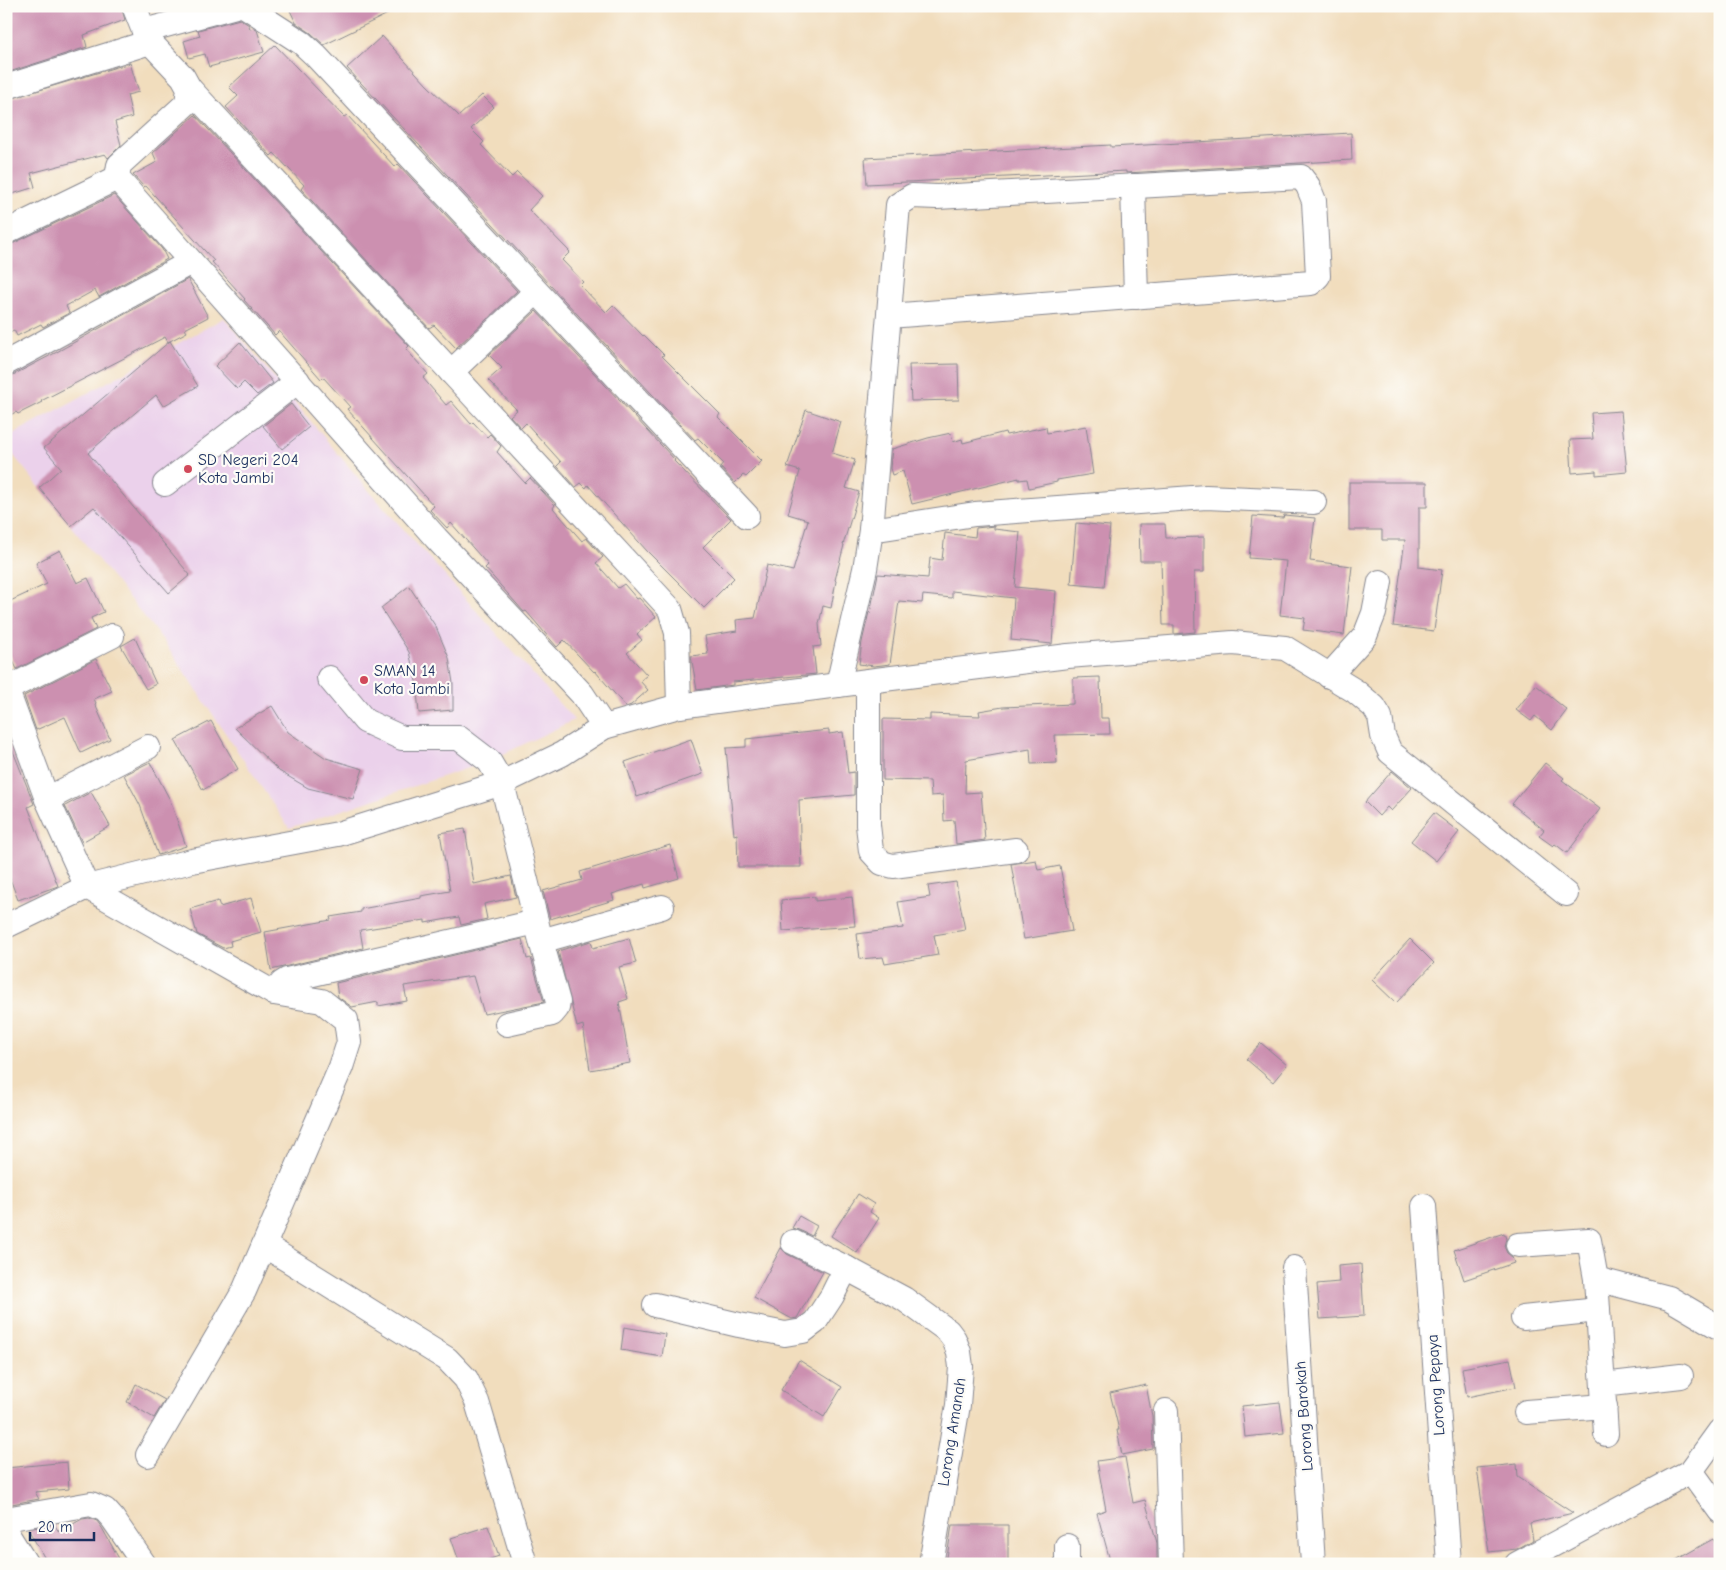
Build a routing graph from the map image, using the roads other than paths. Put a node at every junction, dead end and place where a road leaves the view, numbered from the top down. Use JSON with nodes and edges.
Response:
{"nodes":[{"id":1,"x":134,"y":6,"type":"edge"},
{"id":2,"x":236,"y":6,"type":"edge"},
{"id":3,"x":245,"y":6,"type":"edge"},
{"id":4,"x":147,"y":37,"type":"junction"},
{"id":5,"x":6,"y":87,"type":"edge"},
{"id":6,"x":188,"y":88,"type":"junction"},
{"id":7,"x":118,"y":178,"type":"junction"},
{"id":8,"x":1133,"y":186,"type":"junction"},
{"id":9,"x":6,"y":232,"type":"edge"},
{"id":10,"x":191,"y":262,"type":"junction"},
{"id":11,"x":536,"y":292,"type":"junction"},
{"id":12,"x":1136,"y":297,"type":"junction"},
{"id":13,"x":889,"y":316,"type":"junction"},
{"id":14,"x":6,"y":363,"type":"edge"},
{"id":15,"x":452,"y":372,"type":"junction"},
{"id":16,"x":298,"y":381,"type":"junction"},
{"id":17,"x":165,"y":484,"type":"dead end"},
{"id":18,"x":1314,"y":502,"type":"dead end"},
{"id":19,"x":747,"y":516,"type":"dead end"},
{"id":20,"x":871,"y":530,"type":"junction"},
{"id":21,"x":1380,"y":582,"type":"dead end"},
{"id":22,"x":112,"y":636,"type":"dead end"},
{"id":23,"x":1329,"y":676,"type":"junction"},
{"id":24,"x":329,"y":678,"type":"dead end"},
{"id":25,"x":868,"y":680,"type":"junction"},
{"id":26,"x":838,"y":685,"type":"junction"},
{"id":27,"x":6,"y":688,"type":"edge"},
{"id":28,"x":679,"y":706,"type":"junction"},
{"id":29,"x":604,"y":727,"type":"junction"},
{"id":30,"x":148,"y":747,"type":"dead end"},
{"id":31,"x":502,"y":783,"type":"junction"},
{"id":32,"x":47,"y":799,"type":"junction"},
{"id":33,"x":1016,"y":850,"type":"dead end"},
{"id":34,"x":87,"y":887,"type":"junction"},
{"id":35,"x":1566,"y":894,"type":"dead end"},
{"id":36,"x":662,"y":907,"type":"dead end"},
{"id":37,"x":6,"y":926,"type":"edge"},
{"id":38,"x":539,"y":932,"type":"junction"},
{"id":39,"x":274,"y":992,"type":"junction"},
{"id":40,"x":507,"y":1024,"type":"dead end"},
{"id":41,"x":1424,"y":1206,"type":"dead end"},
{"id":42,"x":793,"y":1242,"type":"dead end"},
{"id":43,"x":264,"y":1245,"type":"junction"},
{"id":44,"x":1518,"y":1245,"type":"dead end"},
{"id":45,"x":846,"y":1268,"type":"junction"},
{"id":46,"x":1294,"y":1268,"type":"dead end"},
{"id":47,"x":1596,"y":1279,"type":"junction"},
{"id":48,"x":655,"y":1305,"type":"dead end"},
{"id":49,"x":1598,"y":1310,"type":"junction"},
{"id":50,"x":1523,"y":1318,"type":"dead end"},
{"id":51,"x":1720,"y":1328,"type":"edge"},
{"id":52,"x":1681,"y":1376,"type":"dead end"},
{"id":53,"x":1604,"y":1396,"type":"junction"},
{"id":54,"x":1166,"y":1411,"type":"dead end"},
{"id":55,"x":1526,"y":1412,"type":"dead end"},
{"id":56,"x":1720,"y":1431,"type":"edge"},
{"id":57,"x":1606,"y":1434,"type":"dead end"},
{"id":58,"x":148,"y":1455,"type":"dead end"},
{"id":59,"x":1691,"y":1471,"type":"junction"},
{"id":60,"x":1718,"y":1504,"type":"edge"},
{"id":61,"x":6,"y":1519,"type":"edge"},
{"id":62,"x":6,"y":1532,"type":"edge"},
{"id":63,"x":26,"y":1564,"type":"edge"},
{"id":64,"x":144,"y":1564,"type":"edge"},
{"id":65,"x":525,"y":1564,"type":"edge"},
{"id":66,"x":931,"y":1564,"type":"edge"},
{"id":67,"x":1170,"y":1564,"type":"edge"},
{"id":68,"x":1313,"y":1564,"type":"edge"},
{"id":69,"x":1449,"y":1564,"type":"edge"},
{"id":70,"x":1517,"y":1564,"type":"edge"}],
"edges":[{"from":1,"to":4,"type":"street"},
{"from":2,"to":4,"type":"street"},
{"from":3,"to":11,"type":"street"},
{"from":4,"to":5,"type":"street"},
{"from":4,"to":6,"type":"street"},
{"from":6,"to":7,"type":"street"},
{"from":6,"to":15,"type":"street"},
{"from":7,"to":9,"type":"street"},
{"from":7,"to":10,"type":"street"},
{"from":8,"to":12,"type":"street"},
{"from":8,"to":12,"type":"street"},
{"from":8,"to":13,"type":"street"},
{"from":10,"to":14,"type":"street"},
{"from":10,"to":16,"type":"street"},
{"from":11,"to":15,"type":"street"},
{"from":11,"to":19,"type":"street"},
{"from":12,"to":13,"type":"street"},
{"from":13,"to":20,"type":"street"},
{"from":15,"to":28,"type":"street"},
{"from":16,"to":17,"type":"street"},
{"from":16,"to":29,"type":"street"},
{"from":18,"to":20,"type":"street"},
{"from":20,"to":26,"type":"street"},
{"from":21,"to":23,"type":"street"},
{"from":22,"to":27,"type":"street"},
{"from":23,"to":25,"type":"street"},
{"from":23,"to":35,"type":"street"},
{"from":24,"to":31,"type":"street"},
{"from":25,"to":26,"type":"street"},
{"from":25,"to":33,"type":"street"},
{"from":26,"to":28,"type":"street"},
{"from":27,"to":32,"type":"street"},
{"from":28,"to":29,"type":"street"},
{"from":29,"to":31,"type":"street"},
{"from":30,"to":32,"type":"street"},
{"from":31,"to":34,"type":"street"},
{"from":31,"to":38,"type":"street"},
{"from":32,"to":34,"type":"street"},
{"from":34,"to":37,"type":"street"},
{"from":34,"to":39,"type":"street"},
{"from":36,"to":38,"type":"street"},
{"from":38,"to":39,"type":"street"},
{"from":38,"to":40,"type":"street"},
{"from":39,"to":43,"type":"street"},
{"from":41,"to":69,"type":"street","name":"Lorong Pepaya"},
{"from":42,"to":45,"type":"street","name":"Lorong Amanah"},
{"from":43,"to":58,"type":"street"},
{"from":43,"to":65,"type":"street"},
{"from":44,"to":47,"type":"street"},
{"from":45,"to":48,"type":"street"},
{"from":45,"to":66,"type":"street","name":"Lorong Amanah"},
{"from":46,"to":68,"type":"street","name":"Lorong Barokah"},
{"from":47,"to":49,"type":"street"},
{"from":47,"to":51,"type":"street"},
{"from":49,"to":50,"type":"street"},
{"from":49,"to":53,"type":"street"},
{"from":52,"to":53,"type":"street"},
{"from":53,"to":55,"type":"street"},
{"from":53,"to":57,"type":"street"},
{"from":54,"to":67,"type":"street"},
{"from":56,"to":59,"type":"street"},
{"from":59,"to":60,"type":"street"},
{"from":59,"to":70,"type":"street"},
{"from":61,"to":64,"type":"street"},
{"from":62,"to":63,"type":"street"}]}
